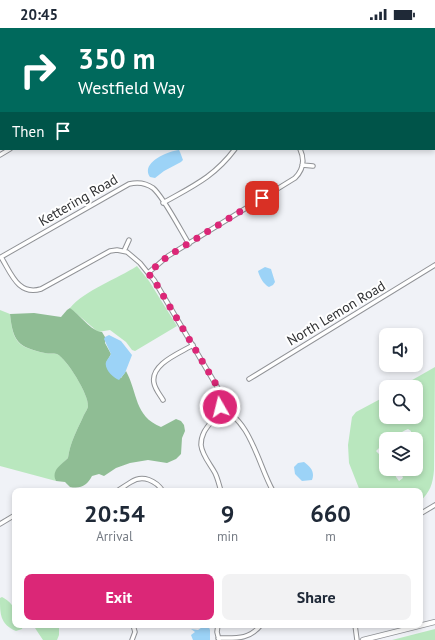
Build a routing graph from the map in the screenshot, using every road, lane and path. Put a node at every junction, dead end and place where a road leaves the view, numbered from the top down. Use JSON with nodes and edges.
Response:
{"nodes":[{"id":1,"x":7,"y":150,"type":"edge"},
{"id":2,"x":234,"y":150,"type":"edge"},
{"id":3,"x":300,"y":150,"type":"edge"},
{"id":4,"x":0,"y":155,"type":"edge"},
{"id":5,"x":302,"y":165,"type":"junction"},
{"id":6,"x":313,"y":166,"type":"dead end"},
{"id":7,"x":163,"y":203,"type":"junction"},
{"id":8,"x":129,"y":240,"type":"dead end"},
{"id":9,"x":188,"y":244,"type":"junction"},
{"id":10,"x":124,"y":251,"type":"junction"},
{"id":11,"x":1,"y":257,"type":"edge"},
{"id":12,"x":435,"y":265,"type":"edge"},
{"id":13,"x":148,"y":273,"type":"junction"},
{"id":14,"x":193,"y":346,"type":"junction"},
{"id":15,"x":249,"y":379,"type":"dead end"},
{"id":16,"x":163,"y":400,"type":"dead end"},
{"id":17,"x":220,"y":409,"type":"junction"},
{"id":18,"x":121,"y":488,"type":"edge"},
{"id":19,"x":160,"y":488,"type":"edge"},
{"id":20,"x":220,"y":488,"type":"edge"},
{"id":21,"x":271,"y":488,"type":"edge"},
{"id":22,"x":435,"y":505,"type":"edge"},
{"id":23,"x":423,"y":512,"type":"edge"},
{"id":24,"x":12,"y":517,"type":"edge"},
{"id":25,"x":0,"y":524,"type":"edge"},
{"id":26,"x":435,"y":622,"type":"edge"},
{"id":27,"x":423,"y":625,"type":"edge"},
{"id":28,"x":134,"y":628,"type":"edge"},
{"id":29,"x":218,"y":628,"type":"edge"},
{"id":30,"x":258,"y":628,"type":"edge"},
{"id":31,"x":355,"y":628,"type":"edge"},
{"id":32,"x":411,"y":628,"type":"edge"},
{"id":33,"x":218,"y":639,"type":"edge"},
{"id":34,"x":132,"y":640,"type":"edge"},
{"id":35,"x":357,"y":640,"type":"edge"},
{"id":36,"x":363,"y":640,"type":"edge"}],
"edges":[{"from":1,"to":4,"type":"street"},
{"from":2,"to":7,"type":"street"},
{"from":3,"to":5,"type":"street"},
{"from":5,"to":6,"type":"street"},
{"from":5,"to":9,"type":"street"},
{"from":7,"to":9,"type":"street","name":"Kettering Road"},
{"from":7,"to":11,"type":"street","name":"Kettering Road"},
{"from":8,"to":10,"type":"street"},
{"from":9,"to":13,"type":"street"},
{"from":10,"to":11,"type":"street"},
{"from":10,"to":13,"type":"street"},
{"from":12,"to":15,"type":"street","name":"North Lemon Road"},
{"from":13,"to":14,"type":"street"},
{"from":14,"to":16,"type":"street"},
{"from":14,"to":17,"type":"street"},
{"from":17,"to":20,"type":"street"},
{"from":17,"to":21,"type":"street"},
{"from":18,"to":19,"type":"street"},
{"from":22,"to":23,"type":"street"},
{"from":24,"to":25,"type":"street"},
{"from":26,"to":27,"type":"main road"},
{"from":28,"to":34,"type":"street"},
{"from":29,"to":33,"type":"street"},
{"from":30,"to":33,"type":"street"},
{"from":31,"to":35,"type":"street"},
{"from":32,"to":36,"type":"main road"}]}
